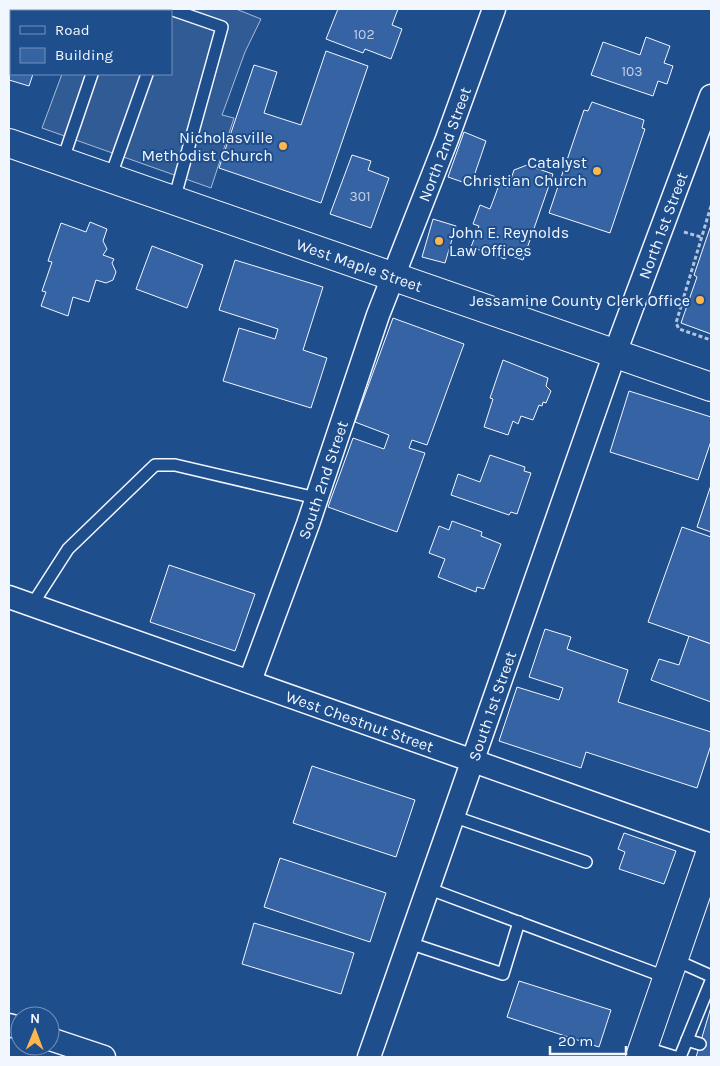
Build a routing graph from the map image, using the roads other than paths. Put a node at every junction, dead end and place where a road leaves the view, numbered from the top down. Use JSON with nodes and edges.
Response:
{"nodes":[{"id":1,"x":494,"y":9,"type":"edge"},
{"id":2,"x":172,"y":11,"type":"edge"},
{"id":3,"x":92,"y":75,"type":"edge"},
{"id":4,"x":147,"y":75,"type":"edge"},
{"id":5,"x":711,"y":96,"type":"edge"},
{"id":6,"x":9,"y":143,"type":"edge"},
{"id":7,"x":62,"y":162,"type":"junction"},
{"id":8,"x":110,"y":178,"type":"junction"},
{"id":9,"x":174,"y":201,"type":"junction"},
{"id":10,"x":393,"y":278,"type":"junction"},
{"id":11,"x":615,"y":353,"type":"junction"},
{"id":12,"x":711,"y":387,"type":"edge"},
{"id":13,"x":316,"y":498,"type":"junction"},
{"id":14,"x":9,"y":597,"type":"edge"},
{"id":15,"x":32,"y":605,"type":"junction"},
{"id":16,"x":250,"y":681,"type":"junction"},
{"id":17,"x":472,"y":759,"type":"junction"},
{"id":18,"x":452,"y":816,"type":"junction"},
{"id":19,"x":711,"y":845,"type":"edge"},
{"id":20,"x":711,"y":851,"type":"edge"},
{"id":21,"x":586,"y":862,"type":"dead end"},
{"id":22,"x":427,"y":888,"type":"junction"},
{"id":23,"x":519,"y":922,"type":"junction"},
{"id":24,"x":408,"y":942,"type":"junction"},
{"id":25,"x":670,"y":968,"type":"junction"},
{"id":26,"x":711,"y":976,"type":"edge"},
{"id":27,"x":711,"y":981,"type":"edge"},
{"id":28,"x":687,"y":1040,"type":"junction"},
{"id":29,"x":60,"y":1042,"type":"edge"},
{"id":30,"x":700,"y":1044,"type":"dead end"},
{"id":31,"x":642,"y":1052,"type":"edge"},
{"id":32,"x":104,"y":1057,"type":"edge"},
{"id":33,"x":368,"y":1057,"type":"edge"},
{"id":34,"x":675,"y":1057,"type":"edge"},
{"id":35,"x":680,"y":1057,"type":"edge"}],
"edges":[{"from":1,"to":10,"type":"street","name":"North 2nd Street"},
{"from":2,"to":9,"type":"lane"},
{"from":3,"to":7,"type":"lane"},
{"from":4,"to":8,"type":"lane"},
{"from":5,"to":11,"type":"street","name":"North 1st Street"},
{"from":6,"to":7,"type":"main road","name":"West Maple Street"},
{"from":7,"to":8,"type":"main road","name":"West Maple Street"},
{"from":8,"to":9,"type":"main road","name":"West Maple Street"},
{"from":9,"to":10,"type":"main road","name":"West Maple Street"},
{"from":10,"to":11,"type":"main road","name":"West Maple Street"},
{"from":10,"to":13,"type":"street","name":"South 2nd Street"},
{"from":11,"to":12,"type":"main road","name":"West Maple Street"},
{"from":11,"to":17,"type":"street","name":"South 1st Street"},
{"from":13,"to":15,"type":"lane"},
{"from":13,"to":16,"type":"street","name":"South 2nd Street"},
{"from":14,"to":15,"type":"street","name":"West Chestnut Street"},
{"from":15,"to":16,"type":"street","name":"West Chestnut Street"},
{"from":16,"to":17,"type":"street","name":"West Chestnut Street"},
{"from":17,"to":18,"type":"street","name":"South 1st Street"},
{"from":17,"to":19,"type":"street","name":"West Chestnut Street"},
{"from":18,"to":21,"type":"lane"},
{"from":18,"to":22,"type":"street","name":"South 1st Street"},
{"from":20,"to":25,"type":"main road"},
{"from":22,"to":23,"type":"lane"},
{"from":22,"to":24,"type":"street","name":"South 1st Street"},
{"from":23,"to":24,"type":"lane"},
{"from":23,"to":25,"type":"lane"},
{"from":24,"to":33,"type":"street","name":"South 1st Street"},
{"from":25,"to":26,"type":"lane"},
{"from":25,"to":31,"type":"main road"},
{"from":27,"to":28,"type":"lane"},
{"from":28,"to":30,"type":"lane"},
{"from":28,"to":35,"type":"lane"},
{"from":29,"to":32,"type":"street"},
{"from":31,"to":34,"type":"lane"}]}
